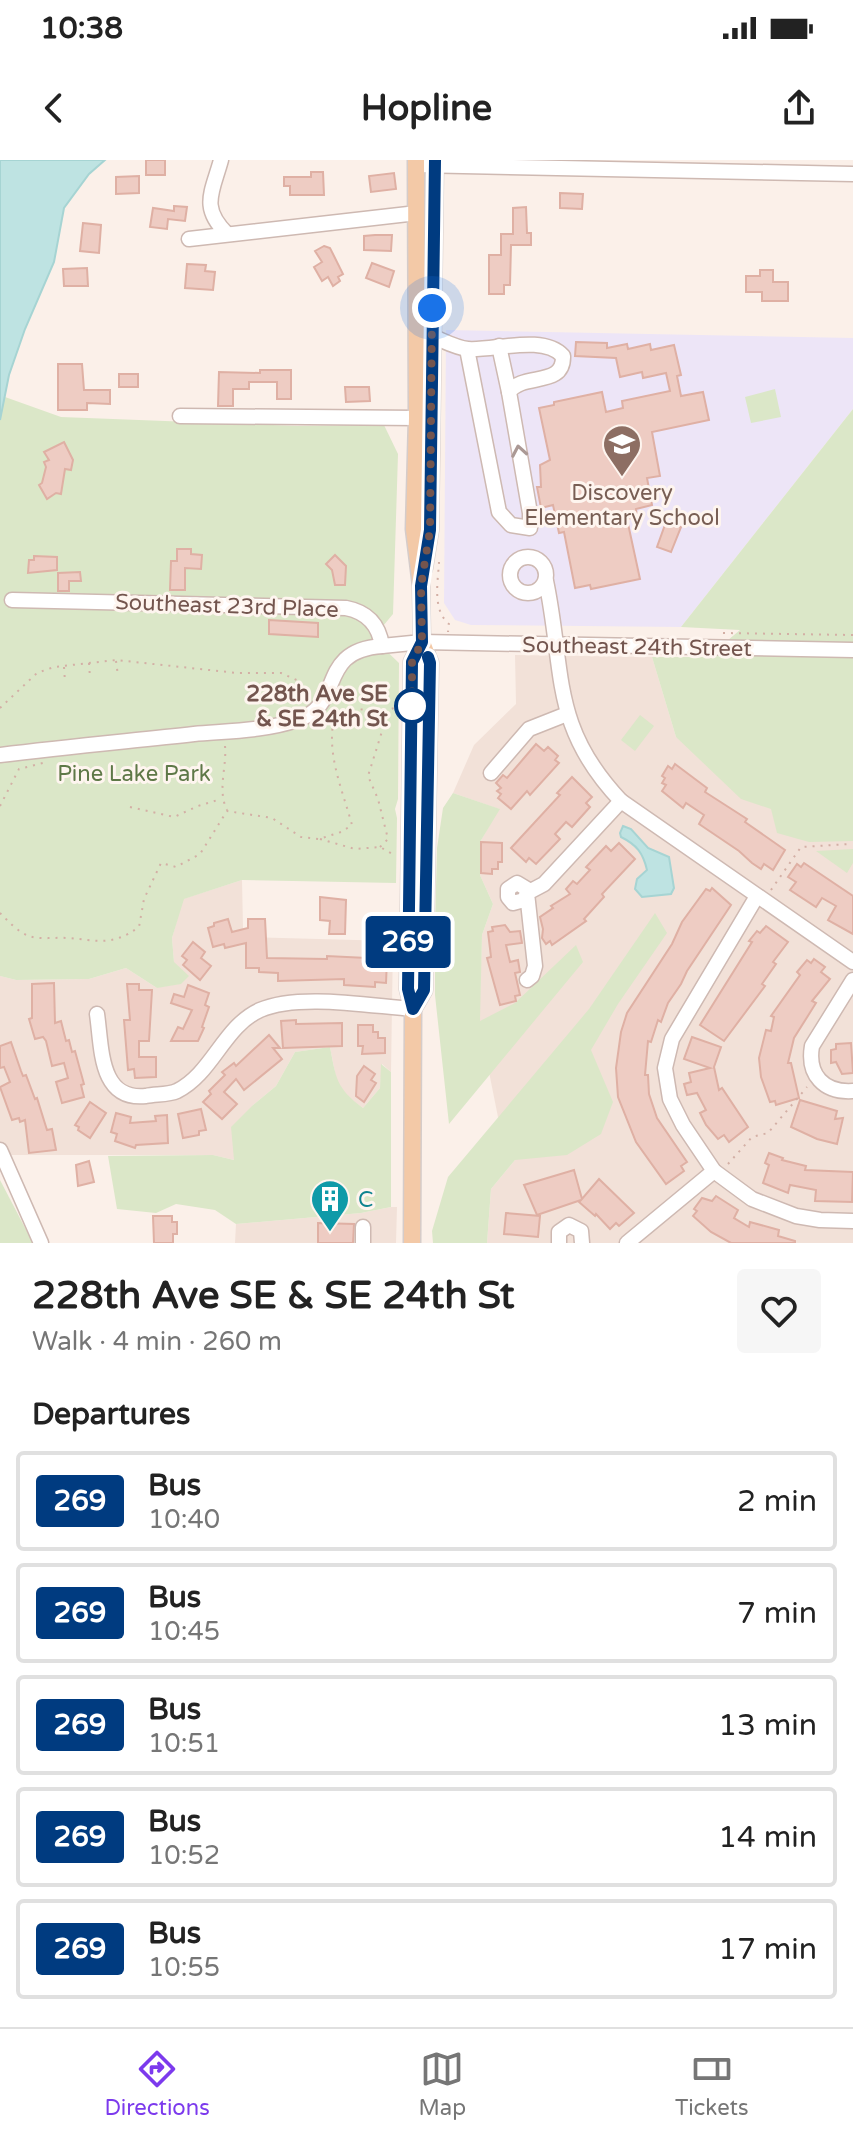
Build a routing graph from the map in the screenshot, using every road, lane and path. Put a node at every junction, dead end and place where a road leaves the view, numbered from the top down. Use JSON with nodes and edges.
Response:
{"nodes":[{"id":1,"x":221,"y":160,"type":"edge"},
{"id":2,"x":416,"y":163,"type":"edge"},
{"id":3,"x":435,"y":163,"type":"edge"},
{"id":4,"x":486,"y":163,"type":"edge"},
{"id":5,"x":853,"y":174,"type":"edge"},
{"id":6,"x":417,"y":213,"type":"junction"},
{"id":7,"x":227,"y":234,"type":"junction"},
{"id":8,"x":189,"y":239,"type":"dead end"},
{"id":9,"x":418,"y":273,"type":"junction"},
{"id":10,"x":431,"y":336,"type":"junction"},
{"id":11,"x":499,"y":346,"type":"junction"},
{"id":12,"x":467,"y":349,"type":"junction"},
{"id":13,"x":509,"y":392,"type":"junction"},
{"id":14,"x":180,"y":416,"type":"dead end"},
{"id":15,"x":417,"y":418,"type":"junction"},
{"id":16,"x":546,"y":581,"type":"dead end"},
{"id":17,"x":421,"y":586,"type":"junction"},
{"id":18,"x":12,"y":600,"type":"dead end"},
{"id":19,"x":723,"y":633,"type":"dead end"},
{"id":20,"x":853,"y":635,"type":"edge"},
{"id":21,"x":422,"y":642,"type":"junction"},
{"id":22,"x":555,"y":645,"type":"junction"},
{"id":23,"x":382,"y":646,"type":"junction"},
{"id":24,"x":853,"y":650,"type":"edge"},
{"id":25,"x":116,"y":660,"type":"dead end"},
{"id":26,"x":89,"y":663,"type":"dead end"},
{"id":27,"x":64,"y":666,"type":"dead end"},
{"id":28,"x":118,"y":676,"type":"dead end"},
{"id":29,"x":90,"y":678,"type":"dead end"},
{"id":30,"x":65,"y":682,"type":"dead end"},
{"id":31,"x":401,"y":706,"type":"dead end"},
{"id":32,"x":382,"y":712,"type":"junction"},
{"id":33,"x":335,"y":714,"type":"dead end"},
{"id":34,"x":567,"y":714,"type":"junction"},
{"id":35,"x":223,"y":732,"type":"junction"},
{"id":36,"x":0,"y":755,"type":"edge"},
{"id":37,"x":46,"y":758,"type":"dead end"},
{"id":38,"x":491,"y":773,"type":"dead end"},
{"id":39,"x":2,"y":798,"type":"edge"},
{"id":40,"x":221,"y":799,"type":"junction"},
{"id":41,"x":621,"y":801,"type":"junction"},
{"id":42,"x":0,"y":806,"type":"edge"},
{"id":43,"x":130,"y":807,"type":"dead end"},
{"id":44,"x":227,"y":811,"type":"dead end"},
{"id":45,"x":319,"y":839,"type":"dead end"},
{"id":46,"x":850,"y":844,"type":"dead end"},
{"id":47,"x":380,"y":847,"type":"junction"},
{"id":48,"x":399,"y":857,"type":"dead end"},
{"id":49,"x":176,"y":867,"type":"dead end"},
{"id":50,"x":761,"y":899,"type":"junction"},
{"id":51,"x":0,"y":913,"type":"edge"},
{"id":52,"x":853,"y":962,"type":"edge"},
{"id":53,"x":527,"y":980,"type":"dead end"},
{"id":54,"x":853,"y":980,"type":"edge"},
{"id":55,"x":413,"y":1009,"type":"junction"},
{"id":56,"x":97,"y":1014,"type":"dead end"},
{"id":57,"x":816,"y":1077,"type":"junction"},
{"id":58,"x":853,"y":1091,"type":"edge"},
{"id":59,"x":0,"y":1150,"type":"edge"},
{"id":60,"x":716,"y":1173,"type":"junction"},
{"id":61,"x":853,"y":1221,"type":"edge"},
{"id":62,"x":363,"y":1227,"type":"dead end"},
{"id":63,"x":41,"y":1243,"type":"edge"},
{"id":64,"x":363,"y":1243,"type":"edge"},
{"id":65,"x":412,"y":1243,"type":"edge"},
{"id":66,"x":559,"y":1243,"type":"edge"},
{"id":67,"x":582,"y":1243,"type":"edge"},
{"id":68,"x":627,"y":1243,"type":"edge"}],
"edges":[{"from":1,"to":7,"type":"street"},
{"from":2,"to":3,"type":"street"},
{"from":2,"to":6,"type":"main road"},
{"from":3,"to":4,"type":"street"},
{"from":3,"to":10,"type":"main road"},
{"from":4,"to":5,"type":"street"},
{"from":6,"to":7,"type":"street"},
{"from":6,"to":9,"type":"main road"},
{"from":7,"to":8,"type":"street"},
{"from":9,"to":10,"type":"main road"},
{"from":9,"to":15,"type":"main road"},
{"from":10,"to":12,"type":"street"},
{"from":10,"to":17,"type":"main road"},
{"from":11,"to":12,"type":"street"},
{"from":11,"to":13,"type":"street"},
{"from":11,"to":13,"type":"street"},
{"from":12,"to":13,"type":"street","one_way":true},
{"from":14,"to":15,"type":"street"},
{"from":15,"to":17,"type":"main road"},
{"from":16,"to":22,"type":"street"},
{"from":17,"to":21,"type":"main road"},
{"from":18,"to":23,"type":"street","name":"Southeast 23rd Place"},
{"from":19,"to":20,"type":"path"},
{"from":21,"to":22,"type":"street","name":"Southeast 24th Street"},
{"from":21,"to":23,"type":"street"},
{"from":21,"to":55,"type":"main road"},
{"from":22,"to":24,"type":"street","name":"Southeast 24th Street"},
{"from":22,"to":34,"type":"street"},
{"from":23,"to":35,"type":"street"},
{"from":25,"to":28,"type":"path"},
{"from":26,"to":29,"type":"path"},
{"from":27,"to":30,"type":"path"},
{"from":31,"to":32,"type":"path"},
{"from":32,"to":33,"type":"path"},
{"from":32,"to":47,"type":"path"},
{"from":34,"to":38,"type":"street"},
{"from":34,"to":41,"type":"street"},
{"from":35,"to":36,"type":"street"},
{"from":35,"to":40,"type":"path"},
{"from":37,"to":39,"type":"path"},
{"from":39,"to":42,"type":"path"},
{"from":40,"to":43,"type":"path"},
{"from":40,"to":44,"type":"path"},
{"from":41,"to":50,"type":"street"},
{"from":41,"to":53,"type":"street"},
{"from":45,"to":47,"type":"path"},
{"from":46,"to":50,"type":"path"},
{"from":47,"to":48,"type":"path"},
{"from":49,"to":51,"type":"path"},
{"from":50,"to":52,"type":"street"},
{"from":50,"to":60,"type":"street"},
{"from":54,"to":57,"type":"street"},
{"from":55,"to":56,"type":"street"},
{"from":55,"to":65,"type":"main road"},
{"from":57,"to":58,"type":"street"},
{"from":57,"to":60,"type":"path"},
{"from":59,"to":63,"type":"street"},
{"from":60,"to":61,"type":"street"},
{"from":60,"to":68,"type":"street"},
{"from":62,"to":64,"type":"street"},
{"from":66,"to":67,"type":"street"}]}
